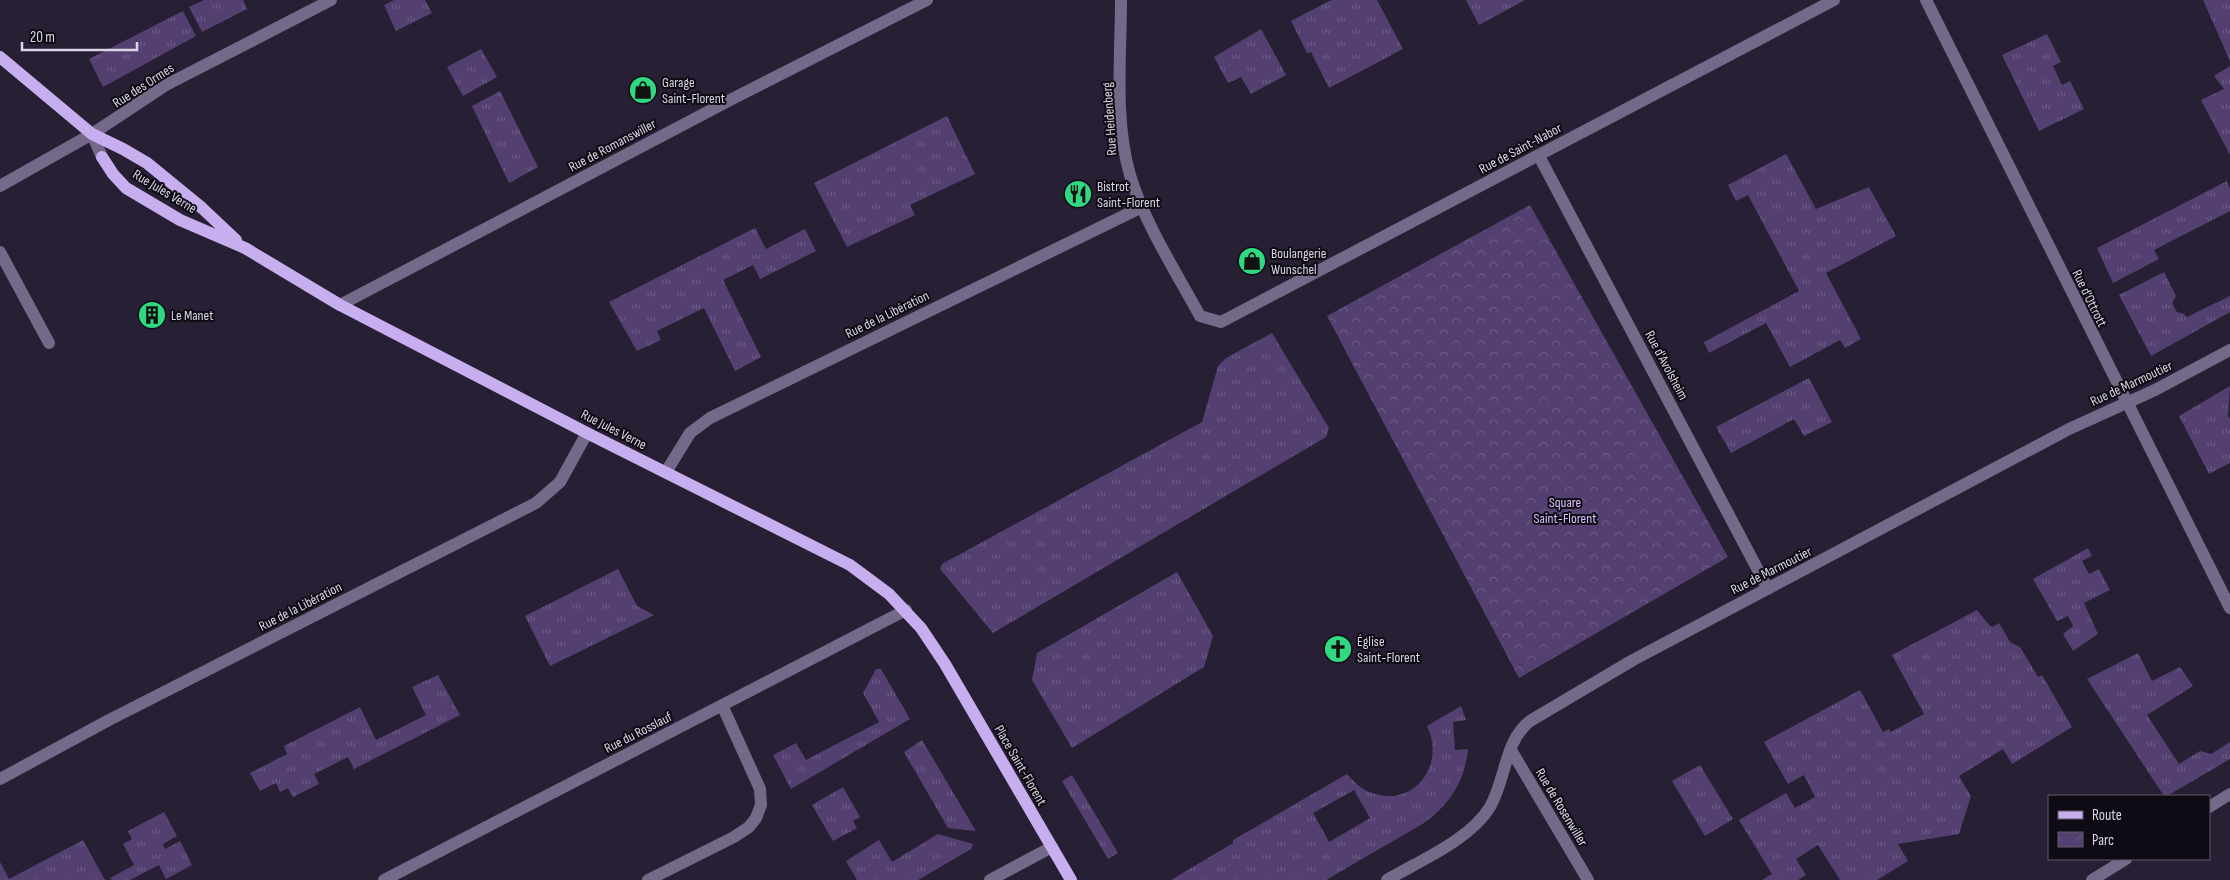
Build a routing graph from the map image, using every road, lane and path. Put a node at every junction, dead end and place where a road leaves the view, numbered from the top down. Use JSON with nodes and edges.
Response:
{"nodes":[{"id":1,"x":330,"y":0,"type":"edge"},
{"id":2,"x":927,"y":0,"type":"edge"},
{"id":3,"x":1121,"y":0,"type":"edge"},
{"id":4,"x":1834,"y":0,"type":"edge"},
{"id":5,"x":1926,"y":0,"type":"edge"},
{"id":6,"x":0,"y":57,"type":"edge"},
{"id":7,"x":92,"y":134,"type":"junction"},
{"id":8,"x":1539,"y":156,"type":"junction"},
{"id":9,"x":102,"y":157,"type":"joint"},
{"id":10,"x":0,"y":186,"type":"edge"},
{"id":11,"x":1142,"y":207,"type":"junction"},
{"id":12,"x":245,"y":248,"type":"junction"},
{"id":13,"x":0,"y":252,"type":"edge"},
{"id":14,"x":340,"y":305,"type":"junction"},
{"id":15,"x":1221,"y":322,"type":"joint"},
{"id":16,"x":49,"y":343,"type":"dead end"},
{"id":17,"x":2230,"y":350,"type":"edge"},
{"id":18,"x":2126,"y":402,"type":"junction"},
{"id":19,"x":587,"y":433,"type":"junction"},
{"id":20,"x":666,"y":472,"type":"junction"},
{"id":21,"x":1768,"y":589,"type":"junction"},
{"id":22,"x":2230,"y":608,"type":"edge"},
{"id":23,"x":906,"y":610,"type":"junction"},
{"id":24,"x":945,"y":664,"type":"joint"},
{"id":25,"x":722,"y":705,"type":"junction"},
{"id":26,"x":1511,"y":750,"type":"junction"},
{"id":27,"x":0,"y":779,"type":"edge"},
{"id":28,"x":2230,"y":794,"type":"edge"},
{"id":29,"x":2210,"y":806,"type":"edge"},
{"id":30,"x":1052,"y":846,"type":"junction"},
{"id":31,"x":2124,"y":860,"type":"edge"},
{"id":32,"x":384,"y":880,"type":"edge"},
{"id":33,"x":648,"y":880,"type":"edge"},
{"id":34,"x":990,"y":880,"type":"edge"},
{"id":35,"x":1070,"y":880,"type":"edge"},
{"id":36,"x":1387,"y":880,"type":"edge"},
{"id":37,"x":1588,"y":880,"type":"edge"},
{"id":38,"x":2092,"y":880,"type":"edge"}],
"edges":[{"from":1,"to":7,"type":"street","name":"Rue des Ormes"},
{"from":2,"to":14,"type":"street","name":"Rue de Romanswiller"},
{"from":3,"to":11,"type":"street","name":"Rue Heidenberg"},
{"from":4,"to":8,"type":"street","name":"Rue de Saint-Nabor"},
{"from":5,"to":18,"type":"street","name":"Rue d'Ottrott"},
{"from":6,"to":7,"type":"main road","name":"Rue Jules Verne"},
{"from":7,"to":9,"type":"street","name":"Rue Jules Verne"},
{"from":7,"to":10,"type":"street","name":"Rue des Ormes"},
{"from":7,"to":12,"type":"main road","name":"Rue Jules Verne"},
{"from":8,"to":15,"type":"street","name":"Rue de Saint-Nabor"},
{"from":8,"to":21,"type":"street","name":"Rue d'Avolsheim"},
{"from":9,"to":12,"type":"main road","name":"Rue Jules Verne"},
{"from":11,"to":15,"type":"street","name":"Rue Heidenberg"},
{"from":11,"to":20,"type":"street","name":"Rue de la Libération"},
{"from":12,"to":14,"type":"main road","name":"Rue Jules Verne"},
{"from":13,"to":16,"type":"street"},
{"from":14,"to":19,"type":"main road","name":"Rue Jules Verne"},
{"from":17,"to":18,"type":"street","name":"Rue de Marmoutier"},
{"from":18,"to":21,"type":"street","name":"Rue de Marmoutier"},
{"from":18,"to":22,"type":"street","name":"Rue d'Ottrott"},
{"from":19,"to":20,"type":"main road","name":"Rue Jules Verne"},
{"from":19,"to":27,"type":"street","name":"Rue de la Libération"},
{"from":20,"to":23,"type":"main road","name":"Rue Jules Verne"},
{"from":21,"to":26,"type":"street","name":"Rue de Marmoutier"},
{"from":23,"to":24,"type":"main road","name":"Rue Jules Verne"},
{"from":23,"to":25,"type":"street","name":"Rue du Rosslauf"},
{"from":24,"to":30,"type":"main road","name":"Place Saint-Florent"},
{"from":25,"to":32,"type":"street","name":"Rue du Rosslauf"},
{"from":25,"to":33,"type":"street"},
{"from":26,"to":36,"type":"street","name":"Rue de Marmoutier"},
{"from":26,"to":37,"type":"street","name":"Rue de Rosenwiller"},
{"from":28,"to":29,"type":"street"},
{"from":30,"to":34,"type":"street"},
{"from":30,"to":35,"type":"main road","name":"Place Saint-Florent"},
{"from":31,"to":38,"type":"street"}]}
